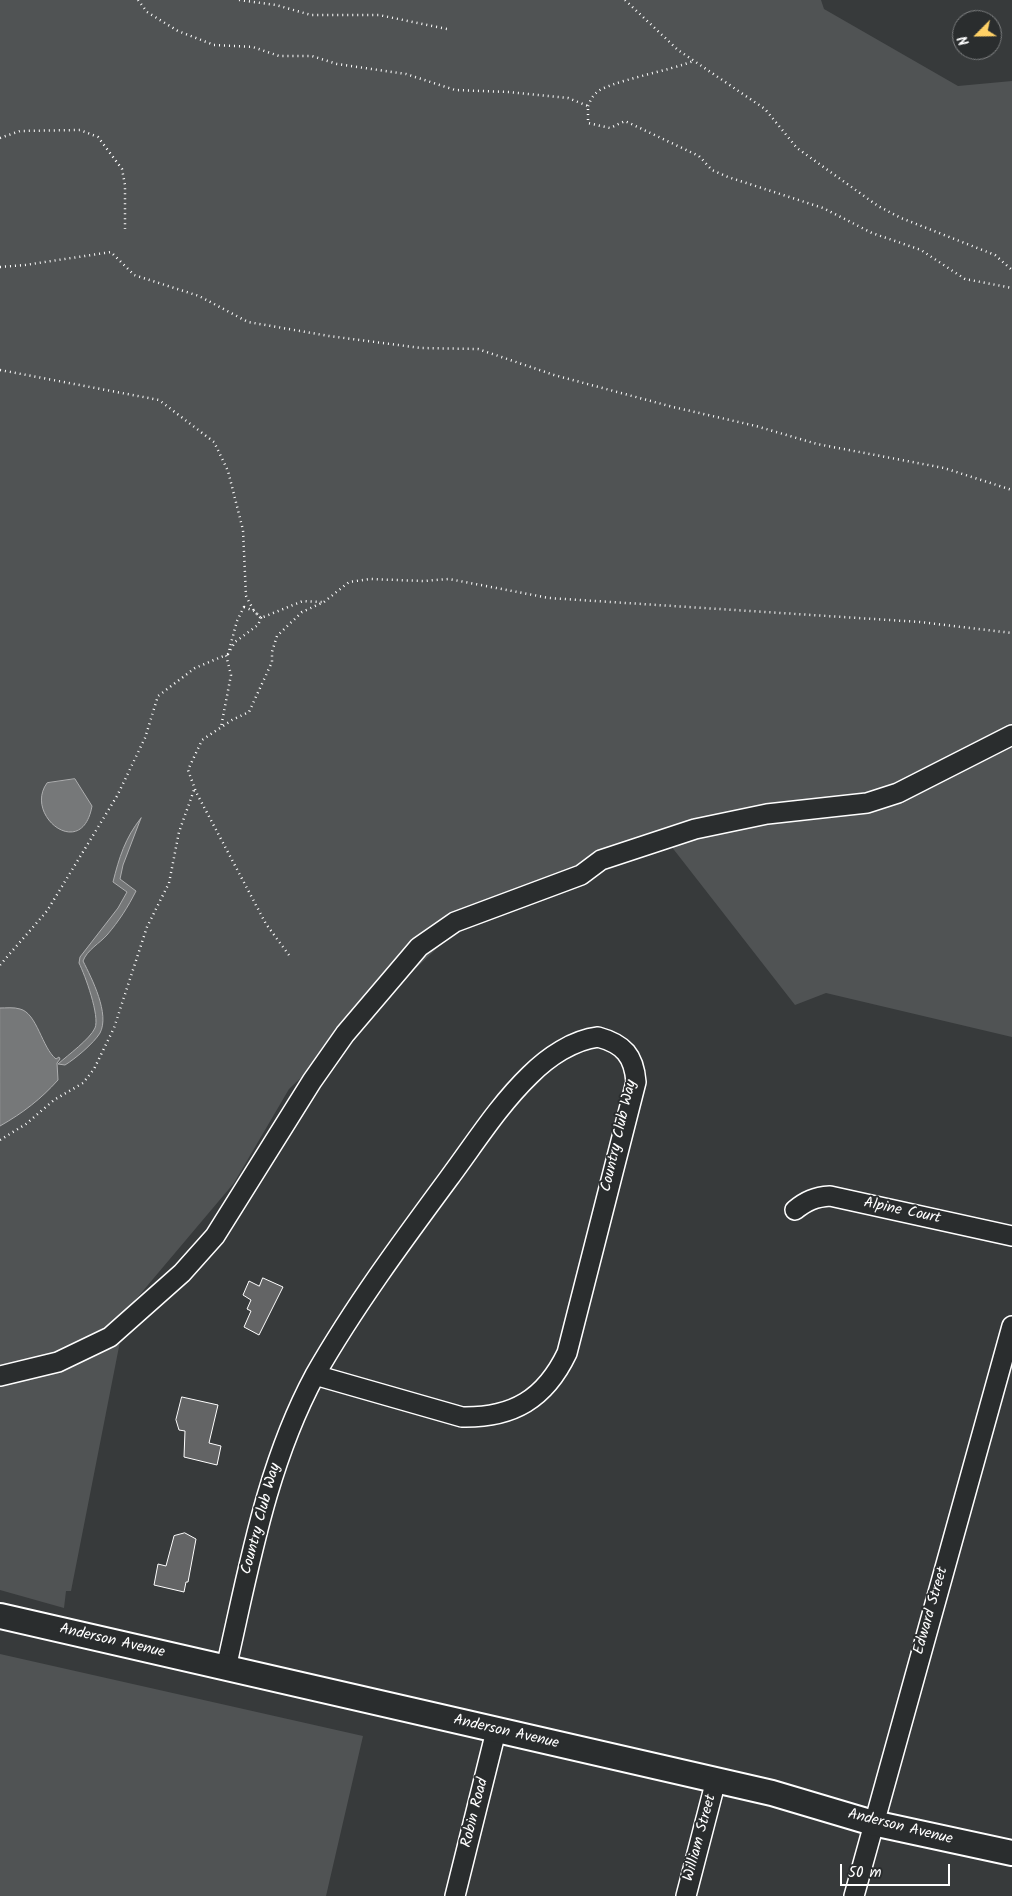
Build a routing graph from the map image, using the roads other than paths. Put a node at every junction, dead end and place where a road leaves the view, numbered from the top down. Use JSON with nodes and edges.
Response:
{"nodes":[{"id":1,"x":1012,"y":735,"type":"edge"},
{"id":2,"x":795,"y":1210,"type":"dead end"},
{"id":3,"x":1012,"y":1236,"type":"edge"},
{"id":4,"x":1012,"y":1326,"type":"edge"},
{"id":5,"x":315,"y":1375,"type":"junction"},
{"id":6,"x":0,"y":1376,"type":"edge"},
{"id":7,"x":0,"y":1616,"type":"edge"},
{"id":8,"x":226,"y":1668,"type":"junction"},
{"id":9,"x":496,"y":1731,"type":"junction"},
{"id":10,"x":716,"y":1780,"type":"junction"},
{"id":11,"x":873,"y":1823,"type":"junction"},
{"id":12,"x":1012,"y":1853,"type":"edge"},
{"id":13,"x":455,"y":1896,"type":"edge"},
{"id":14,"x":686,"y":1896,"type":"edge"},
{"id":15,"x":854,"y":1896,"type":"edge"}],
"edges":[{"from":1,"to":6,"type":"street"},
{"from":2,"to":3,"type":"street","name":"Alpine Court"},
{"from":4,"to":11,"type":"street","name":"Edward Street"},
{"from":5,"to":5,"type":"street","name":"Country Club Way"},
{"from":5,"to":8,"type":"street","name":"Country Club Way"},
{"from":7,"to":8,"type":"main road","name":"Anderson Avenue"},
{"from":8,"to":9,"type":"main road","name":"Anderson Avenue"},
{"from":9,"to":10,"type":"main road","name":"Anderson Avenue"},
{"from":9,"to":13,"type":"street","name":"Robin Road"},
{"from":10,"to":11,"type":"main road","name":"Anderson Avenue"},
{"from":10,"to":14,"type":"street","name":"William Street"},
{"from":11,"to":12,"type":"main road","name":"Anderson Avenue"},
{"from":11,"to":15,"type":"street","name":"Edward Street"}]}
